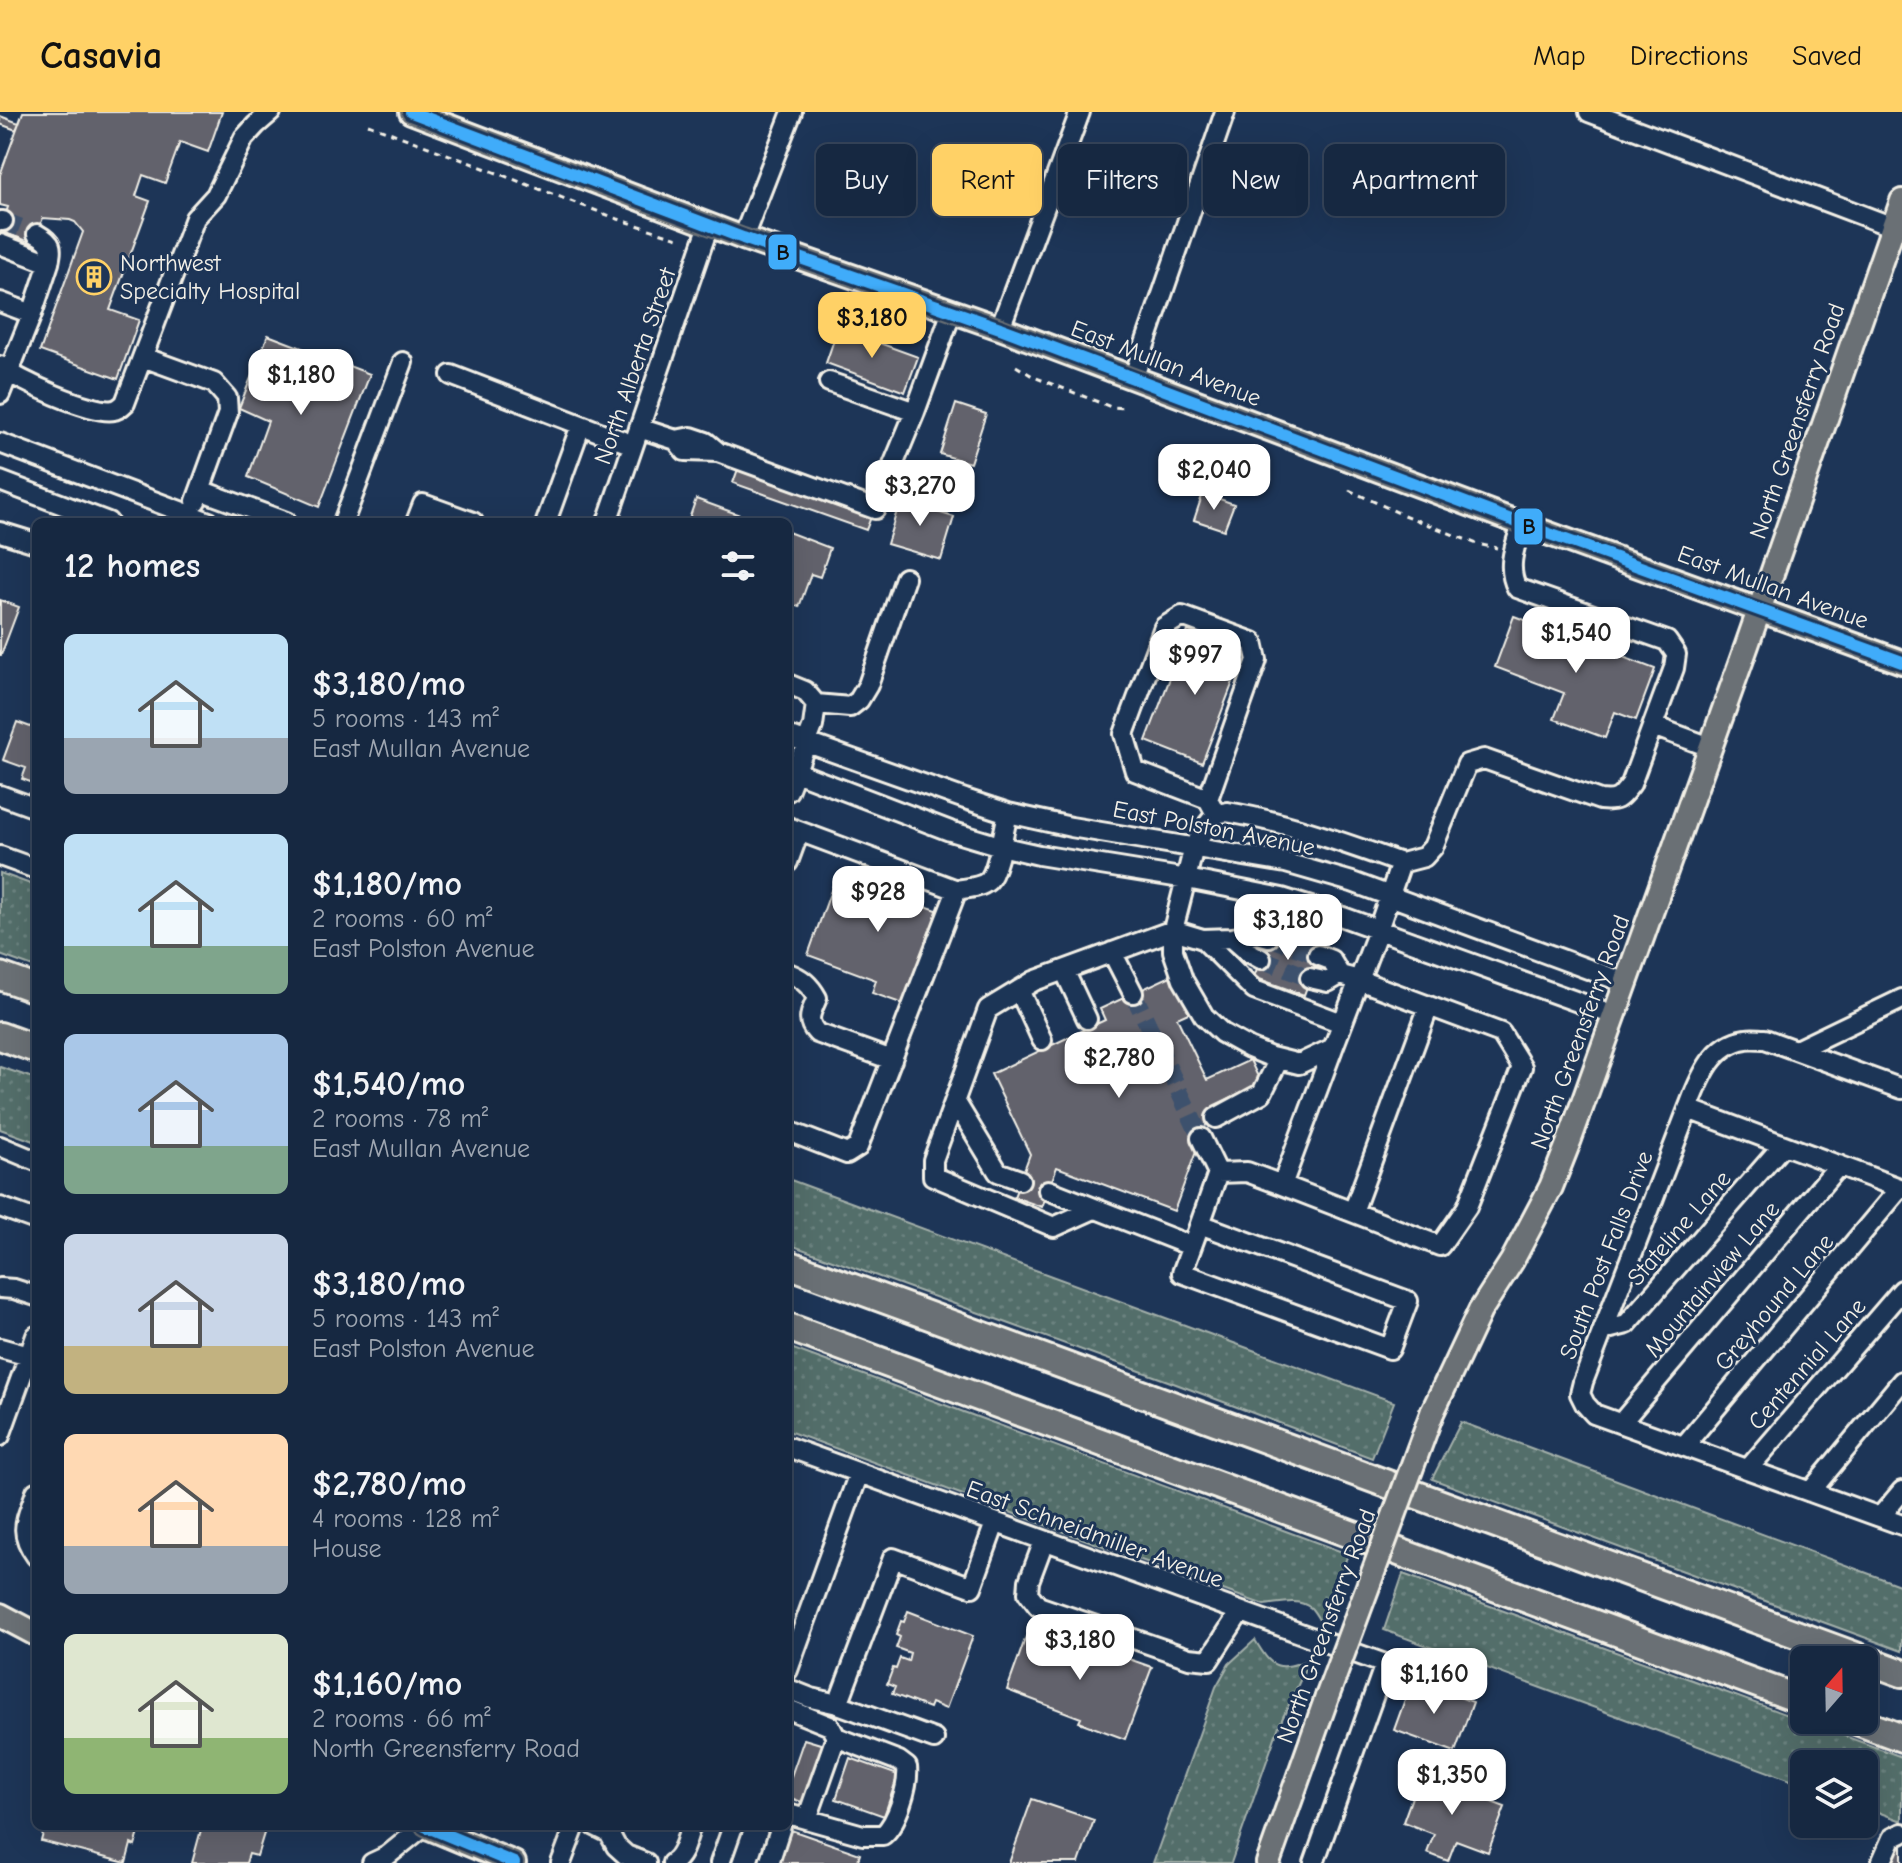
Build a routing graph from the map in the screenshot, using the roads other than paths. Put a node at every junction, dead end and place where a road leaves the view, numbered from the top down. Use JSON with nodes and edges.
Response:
{"nodes":[{"id":1,"x":271,"y":112,"type":"edge"},
{"id":2,"x":411,"y":112,"type":"edge"},
{"id":3,"x":792,"y":112,"type":"edge"},
{"id":4,"x":1080,"y":112,"type":"edge"},
{"id":5,"x":1225,"y":112,"type":"edge"},
{"id":6,"x":1589,"y":112,"type":"edge"},
{"id":7,"x":1902,"y":201,"type":"edge"},
{"id":8,"x":709,"y":225,"type":"junction"},
{"id":9,"x":1893,"y":227,"type":"junction"},
{"id":10,"x":37,"y":234,"type":"dead end"},
{"id":11,"x":743,"y":238,"type":"junction"},
{"id":12,"x":0,"y":244,"type":"edge"},
{"id":13,"x":49,"y":263,"type":"junction"},
{"id":14,"x":0,"y":302,"type":"edge"},
{"id":15,"x":952,"y":311,"type":"junction"},
{"id":16,"x":32,"y":314,"type":"junction"},
{"id":17,"x":1000,"y":328,"type":"junction"},
{"id":18,"x":143,"y":357,"type":"junction"},
{"id":19,"x":403,"y":362,"type":"dead end"},
{"id":20,"x":5,"y":370,"type":"edge"},
{"id":21,"x":451,"y":375,"type":"dead end"},
{"id":22,"x":1133,"y":379,"type":"junction"},
{"id":23,"x":829,"y":382,"type":"dead end"},
{"id":24,"x":0,"y":394,"type":"edge"},
{"id":25,"x":915,"y":412,"type":"junction"},
{"id":26,"x":581,"y":425,"type":"junction"},
{"id":27,"x":636,"y":437,"type":"junction"},
{"id":28,"x":0,"y":443,"type":"edge"},
{"id":29,"x":0,"y":481,"type":"edge"},
{"id":30,"x":200,"y":490,"type":"junction"},
{"id":31,"x":61,"y":514,"type":"edge"},
{"id":32,"x":191,"y":515,"type":"junction"},
{"id":33,"x":84,"y":518,"type":"edge"},
{"id":34,"x":199,"y":518,"type":"edge"},
{"id":35,"x":275,"y":518,"type":"edge"},
{"id":36,"x":344,"y":518,"type":"edge"},
{"id":37,"x":418,"y":518,"type":"edge"},
{"id":38,"x":462,"y":518,"type":"edge"},
{"id":39,"x":547,"y":518,"type":"edge"},
{"id":40,"x":608,"y":518,"type":"edge"},
{"id":41,"x":1522,"y":524,"type":"junction"},
{"id":42,"x":0,"y":532,"type":"edge"},
{"id":43,"x":32,"y":542,"type":"edge"},
{"id":44,"x":905,"y":578,"type":"dead end"},
{"id":45,"x":1759,"y":609,"type":"junction"},
{"id":46,"x":1902,"y":662,"type":"edge"},
{"id":47,"x":792,"y":686,"type":"edge"},
{"id":48,"x":816,"y":704,"type":"junction"},
{"id":49,"x":1653,"y":726,"type":"junction"},
{"id":50,"x":792,"y":737,"type":"edge"},
{"id":51,"x":807,"y":743,"type":"junction"},
{"id":52,"x":1710,"y":747,"type":"junction"},
{"id":53,"x":792,"y":770,"type":"edge"},
{"id":54,"x":0,"y":795,"type":"edge"},
{"id":55,"x":1212,"y":806,"type":"junction"},
{"id":56,"x":32,"y":807,"type":"edge"},
{"id":57,"x":1008,"y":813,"type":"junction"},
{"id":58,"x":794,"y":830,"type":"edge"},
{"id":59,"x":1000,"y":846,"type":"junction"},
{"id":60,"x":1194,"y":847,"type":"junction"},
{"id":61,"x":0,"y":856,"type":"edge"},
{"id":62,"x":1401,"y":863,"type":"junction"},
{"id":63,"x":32,"y":868,"type":"edge"},
{"id":64,"x":1187,"y":879,"type":"junction"},
{"id":65,"x":957,"y":890,"type":"junction"},
{"id":66,"x":1390,"y":896,"type":"junction"},
{"id":67,"x":1173,"y":930,"type":"junction"},
{"id":68,"x":1378,"y":930,"type":"junction"},
{"id":69,"x":1269,"y":937,"type":"tunnel mouth"},
{"id":70,"x":1232,"y":938,"type":"junction"},
{"id":71,"x":1203,"y":939,"type":"junction"},
{"id":72,"x":1112,"y":952,"type":"junction"},
{"id":73,"x":1318,"y":955,"type":"tunnel mouth"},
{"id":74,"x":1261,"y":959,"type":"tunnel mouth"},
{"id":75,"x":1064,"y":970,"type":"junction"},
{"id":76,"x":792,"y":975,"type":"edge"},
{"id":77,"x":1340,"y":975,"type":"junction"},
{"id":78,"x":0,"y":976,"type":"edge"},
{"id":79,"x":1310,"y":978,"type":"tunnel mouth"},
{"id":80,"x":1359,"y":980,"type":"junction"},
{"id":81,"x":1626,"y":983,"type":"junction"},
{"id":82,"x":32,"y":988,"type":"edge"},
{"id":83,"x":1019,"y":990,"type":"junction"},
{"id":84,"x":1133,"y":993,"type":"tunnel mouth"},
{"id":85,"x":1902,"y":999,"type":"edge"},
{"id":86,"x":1429,"y":1006,"type":"junction"},
{"id":87,"x":1614,"y":1015,"type":"junction"},
{"id":88,"x":1087,"y":1019,"type":"dead end"},
{"id":89,"x":1342,"y":1023,"type":"junction"},
{"id":90,"x":0,"y":1036,"type":"edge"},
{"id":91,"x":1042,"y":1040,"type":"dead end"},
{"id":92,"x":32,"y":1048,"type":"edge"},
{"id":93,"x":1333,"y":1048,"type":"junction"},
{"id":94,"x":0,"y":1049,"type":"edge"},
{"id":95,"x":1796,"y":1050,"type":"junction"},
{"id":96,"x":32,"y":1059,"type":"edge"},
{"id":97,"x":1279,"y":1059,"type":"junction"},
{"id":98,"x":892,"y":1060,"type":"junction"},
{"id":99,"x":1902,"y":1073,"type":"edge"},
{"id":100,"x":1884,"y":1082,"type":"junction"},
{"id":101,"x":1902,"y":1089,"type":"edge"},
{"id":102,"x":955,"y":1101,"type":"junction"},
{"id":103,"x":1688,"y":1109,"type":"junction"},
{"id":104,"x":1216,"y":1118,"type":"dead end"},
{"id":105,"x":792,"y":1133,"type":"edge"},
{"id":106,"x":1201,"y":1138,"type":"tunnel mouth"},
{"id":107,"x":1783,"y":1145,"type":"junction"},
{"id":108,"x":0,"y":1146,"type":"edge"},
{"id":109,"x":32,"y":1159,"type":"edge"},
{"id":110,"x":1839,"y":1165,"type":"junction"},
{"id":111,"x":1218,"y":1173,"type":"junction"},
{"id":112,"x":1020,"y":1180,"type":"dead end"},
{"id":113,"x":1282,"y":1185,"type":"junction"},
{"id":114,"x":1901,"y":1188,"type":"edge"},
{"id":115,"x":1048,"y":1190,"type":"dead end"},
{"id":116,"x":0,"y":1207,"type":"edge"},
{"id":117,"x":1094,"y":1209,"type":"junction"},
{"id":118,"x":1353,"y":1212,"type":"junction"},
{"id":119,"x":32,"y":1219,"type":"edge"},
{"id":120,"x":1200,"y":1224,"type":"junction"},
{"id":121,"x":1191,"y":1246,"type":"junction"},
{"id":122,"x":792,"y":1265,"type":"edge"},
{"id":123,"x":0,"y":1288,"type":"edge"},
{"id":124,"x":1902,"y":1290,"type":"edge"},
{"id":125,"x":32,"y":1295,"type":"edge"},
{"id":126,"x":792,"y":1328,"type":"edge"},
{"id":127,"x":1603,"y":1330,"type":"junction"},
{"id":128,"x":32,"y":1347,"type":"edge"},
{"id":129,"x":0,"y":1348,"type":"edge"},
{"id":130,"x":29,"y":1356,"type":"junction"},
{"id":131,"x":29,"y":1377,"type":"edge"},
{"id":132,"x":1902,"y":1381,"type":"edge"},
{"id":133,"x":1621,"y":1423,"type":"junction"},
{"id":134,"x":0,"y":1436,"type":"edge"},
{"id":135,"x":1684,"y":1446,"type":"junction"},
{"id":136,"x":792,"y":1448,"type":"edge"},
{"id":137,"x":1748,"y":1469,"type":"junction"},
{"id":138,"x":859,"y":1473,"type":"junction"},
{"id":139,"x":1902,"y":1491,"type":"edge"},
{"id":140,"x":1810,"y":1492,"type":"junction"},
{"id":141,"x":32,"y":1504,"type":"edge"},
{"id":142,"x":1880,"y":1517,"type":"junction"},
{"id":143,"x":995,"y":1523,"type":"junction"},
{"id":144,"x":1902,"y":1525,"type":"edge"},
{"id":145,"x":1044,"y":1541,"type":"junction"},
{"id":146,"x":32,"y":1549,"type":"edge"},
{"id":147,"x":1240,"y":1612,"type":"junction"},
{"id":148,"x":0,"y":1615,"type":"edge"},
{"id":149,"x":32,"y":1632,"type":"edge"},
{"id":150,"x":792,"y":1659,"type":"edge"},
{"id":151,"x":1902,"y":1673,"type":"edge"},
{"id":152,"x":792,"y":1691,"type":"edge"},
{"id":153,"x":1790,"y":1696,"type":"edge"},
{"id":154,"x":838,"y":1704,"type":"junction"},
{"id":155,"x":792,"y":1711,"type":"edge"},
{"id":156,"x":1878,"y":1729,"type":"edge"},
{"id":157,"x":836,"y":1737,"type":"junction"},
{"id":158,"x":1902,"y":1738,"type":"edge"},
{"id":159,"x":934,"y":1739,"type":"dead end"},
{"id":160,"x":792,"y":1815,"type":"edge"},
{"id":161,"x":807,"y":1819,"type":"junction"},
{"id":162,"x":419,"y":1830,"type":"edge"},
{"id":163,"x":422,"y":1830,"type":"edge"},
{"id":164,"x":434,"y":1830,"type":"edge"},
{"id":165,"x":573,"y":1830,"type":"edge"},
{"id":166,"x":611,"y":1830,"type":"edge"},
{"id":167,"x":690,"y":1830,"type":"edge"},
{"id":168,"x":732,"y":1830,"type":"edge"},
{"id":169,"x":780,"y":1830,"type":"edge"},
{"id":170,"x":1902,"y":1833,"type":"edge"},
{"id":171,"x":372,"y":1863,"type":"edge"},
{"id":172,"x":401,"y":1863,"type":"edge"},
{"id":173,"x":514,"y":1863,"type":"edge"},
{"id":174,"x":561,"y":1863,"type":"edge"},
{"id":175,"x":646,"y":1863,"type":"edge"},
{"id":176,"x":672,"y":1863,"type":"edge"},
{"id":177,"x":720,"y":1863,"type":"edge"},
{"id":178,"x":769,"y":1863,"type":"edge"},
{"id":179,"x":1268,"y":1863,"type":"edge"},
{"id":180,"x":1314,"y":1863,"type":"edge"},
{"id":181,"x":1881,"y":1863,"type":"edge"}],
"edges":[{"from":1,"to":18,"type":"street"},
{"from":2,"to":8,"type":"main road","name":"East Mullan Avenue"},
{"from":3,"to":11,"type":"street"},
{"from":4,"to":17,"type":"street"},
{"from":5,"to":22,"type":"street"},
{"from":6,"to":9,"type":"street"},
{"from":7,"to":9,"type":"main road","name":"North Greensferry Road"},
{"from":8,"to":11,"type":"main road","name":"East Mullan Avenue"},
{"from":8,"to":27,"type":"street","name":"North Alberta Street"},
{"from":9,"to":45,"type":"main road","name":"North Greensferry Road"},
{"from":10,"to":13,"type":"street"},
{"from":11,"to":15,"type":"main road","name":"East Mullan Avenue"},
{"from":12,"to":13,"type":"street"},
{"from":13,"to":16,"type":"street"},
{"from":14,"to":16,"type":"street"},
{"from":15,"to":17,"type":"main road","name":"East Mullan Avenue"},
{"from":15,"to":25,"type":"street"},
{"from":16,"to":20,"type":"street"},
{"from":17,"to":22,"type":"main road","name":"East Mullan Avenue"},
{"from":18,"to":20,"type":"street"},
{"from":18,"to":30,"type":"street"},
{"from":19,"to":36,"type":"street"},
{"from":20,"to":24,"type":"street"},
{"from":21,"to":26,"type":"street"},
{"from":22,"to":41,"type":"main road","name":"East Mullan Avenue"},
{"from":23,"to":25,"type":"street"},
{"from":25,"to":27,"type":"street"},
{"from":26,"to":27,"type":"street"},
{"from":26,"to":39,"type":"street"},
{"from":27,"to":40,"type":"street","name":"North Alberta Street"},
{"from":28,"to":32,"type":"street"},
{"from":29,"to":31,"type":"street"},
{"from":30,"to":32,"type":"street"},
{"from":30,"to":35,"type":"street"},
{"from":31,"to":33,"type":"street"},
{"from":32,"to":34,"type":"street"},
{"from":37,"to":38,"type":"street"},
{"from":41,"to":45,"type":"main road","name":"East Mullan Avenue"},
{"from":41,"to":49,"type":"street"},
{"from":42,"to":43,"type":"street"},
{"from":44,"to":48,"type":"street"},
{"from":45,"to":46,"type":"main road","name":"East Mullan Avenue"},
{"from":45,"to":52,"type":"main road","name":"North Greensferry Road"},
{"from":47,"to":48,"type":"street"},
{"from":48,"to":51,"type":"street"},
{"from":49,"to":52,"type":"street"},
{"from":49,"to":62,"type":"street"},
{"from":50,"to":51,"type":"street","name":"East Polston Avenue"},
{"from":51,"to":53,"type":"street"},
{"from":51,"to":57,"type":"street","name":"East Polston Avenue"},
{"from":52,"to":81,"type":"main road","name":"North Greensferry Road"},
{"from":53,"to":59,"type":"street"},
{"from":54,"to":56,"type":"street"},
{"from":55,"to":55,"type":"street"},
{"from":55,"to":60,"type":"street"},
{"from":55,"to":62,"type":"street"},
{"from":57,"to":59,"type":"street"},
{"from":57,"to":60,"type":"street","name":"East Polston Avenue"},
{"from":58,"to":65,"type":"street"},
{"from":59,"to":64,"type":"street"},
{"from":59,"to":65,"type":"street"},
{"from":60,"to":64,"type":"street"},
{"from":60,"to":66,"type":"street","name":"East Polston Avenue"},
{"from":61,"to":63,"type":"street"},
{"from":62,"to":66,"type":"street"},
{"from":64,"to":67,"type":"street"},
{"from":64,"to":68,"type":"street"},
{"from":65,"to":98,"type":"street"},
{"from":66,"to":68,"type":"street"},
{"from":66,"to":81,"type":"street","name":"East Polston Avenue"},
{"from":67,"to":71,"type":"street"},
{"from":67,"to":72,"type":"street"},
{"from":67,"to":97,"type":"street"},
{"from":68,"to":80,"type":"street"},
{"from":68,"to":87,"type":"street"},
{"from":69,"to":70,"type":"street"},
{"from":70,"to":71,"type":"street"},
{"from":70,"to":74,"type":"street"},
{"from":71,"to":89,"type":"street"},
{"from":72,"to":75,"type":"street"},
{"from":72,"to":84,"type":"street"},
{"from":73,"to":77,"type":"street"},
{"from":75,"to":83,"type":"street"},
{"from":75,"to":88,"type":"street"},
{"from":76,"to":98,"type":"street"},
{"from":77,"to":79,"type":"street"},
{"from":77,"to":80,"type":"street"},
{"from":78,"to":82,"type":"highway"},
{"from":80,"to":86,"type":"street"},
{"from":80,"to":89,"type":"street"},
{"from":81,"to":87,"type":"main road","name":"North Greensferry Road"},
{"from":83,"to":91,"type":"street"},
{"from":83,"to":102,"type":"street"},
{"from":85,"to":95,"type":"street"},
{"from":86,"to":118,"type":"street"},
{"from":86,"to":118,"type":"street"},
{"from":87,"to":179,"type":"main road","name":"North Greensferry Road","bridge":true},
{"from":89,"to":93,"type":"street"},
{"from":90,"to":92,"type":"highway"},
{"from":93,"to":97,"type":"street"},
{"from":93,"to":113,"type":"street"},
{"from":94,"to":96,"type":"highway"},
{"from":95,"to":100,"type":"street","name":"South Post Falls Drive"},
{"from":95,"to":103,"type":"street","name":"South Post Falls Drive"},
{"from":97,"to":104,"type":"street"},
{"from":98,"to":105,"type":"street"},
{"from":99,"to":100,"type":"street"},
{"from":100,"to":101,"type":"street","name":"South Post Falls Drive"},
{"from":102,"to":112,"type":"street"},
{"from":102,"to":117,"type":"street"},
{"from":103,"to":107,"type":"street"},
{"from":103,"to":127,"type":"street","name":"South Post Falls Drive"},
{"from":106,"to":111,"type":"street"},
{"from":107,"to":110,"type":"street"},
{"from":107,"to":127,"type":"street","name":"Stateline Lane"},
{"from":108,"to":109,"type":"street"},
{"from":110,"to":114,"type":"street"},
{"from":110,"to":133,"type":"street","name":"Mountainview Lane"},
{"from":111,"to":113,"type":"street"},
{"from":111,"to":120,"type":"street"},
{"from":113,"to":118,"type":"street"},
{"from":114,"to":135,"type":"street","name":"Greyhound Lane"},
{"from":115,"to":117,"type":"street"},
{"from":116,"to":119,"type":"street"},
{"from":117,"to":121,"type":"street"},
{"from":120,"to":121,"type":"street"},
{"from":120,"to":121,"type":"street"},
{"from":122,"to":151,"type":"highway"},
{"from":123,"to":125,"type":"street"},
{"from":124,"to":137,"type":"street","name":"Centennial Lane"},
{"from":126,"to":153,"type":"highway"},
{"from":127,"to":133,"type":"street","name":"South Post Falls Drive"},
{"from":128,"to":130,"type":"street"},
{"from":129,"to":130,"type":"street"},
{"from":130,"to":131,"type":"street"},
{"from":131,"to":134,"type":"street"},
{"from":132,"to":140,"type":"street"},
{"from":133,"to":135,"type":"street","name":"South Post Falls Drive"},
{"from":135,"to":137,"type":"street","name":"South Post Falls Drive"},
{"from":136,"to":138,"type":"street","name":"East Schneidmiller Avenue"},
{"from":137,"to":140,"type":"street","name":"South Post Falls Drive"},
{"from":138,"to":143,"type":"street","name":"East Schneidmiller Avenue"},
{"from":138,"to":150,"type":"street"},
{"from":139,"to":142,"type":"street"},
{"from":140,"to":142,"type":"street","name":"South Post Falls Drive"},
{"from":141,"to":146,"type":"street"},
{"from":142,"to":144,"type":"street","name":"South Post Falls Drive"},
{"from":143,"to":145,"type":"street","name":"East Schneidmiller Avenue"},
{"from":143,"to":154,"type":"street"},
{"from":145,"to":147,"type":"street","name":"East Schneidmiller Avenue"},
{"from":145,"to":147,"type":"street"},
{"from":147,"to":180,"type":"street","name":"East Schneidmiller Avenue"},
{"from":148,"to":149,"type":"main road"},
{"from":152,"to":154,"type":"street"},
{"from":154,"to":159,"type":"street"},
{"from":155,"to":157,"type":"street"},
{"from":156,"to":158,"type":"highway"},
{"from":157,"to":161,"type":"street"},
{"from":157,"to":161,"type":"street"},
{"from":160,"to":161,"type":"street"},
{"from":162,"to":171,"type":"street"},
{"from":163,"to":172,"type":"street"},
{"from":164,"to":173,"type":"main road"},
{"from":165,"to":174,"type":"street"},
{"from":166,"to":175,"type":"street"},
{"from":167,"to":176,"type":"street"},
{"from":168,"to":177,"type":"street"},
{"from":169,"to":178,"type":"street"},
{"from":170,"to":181,"type":"street"}]}
